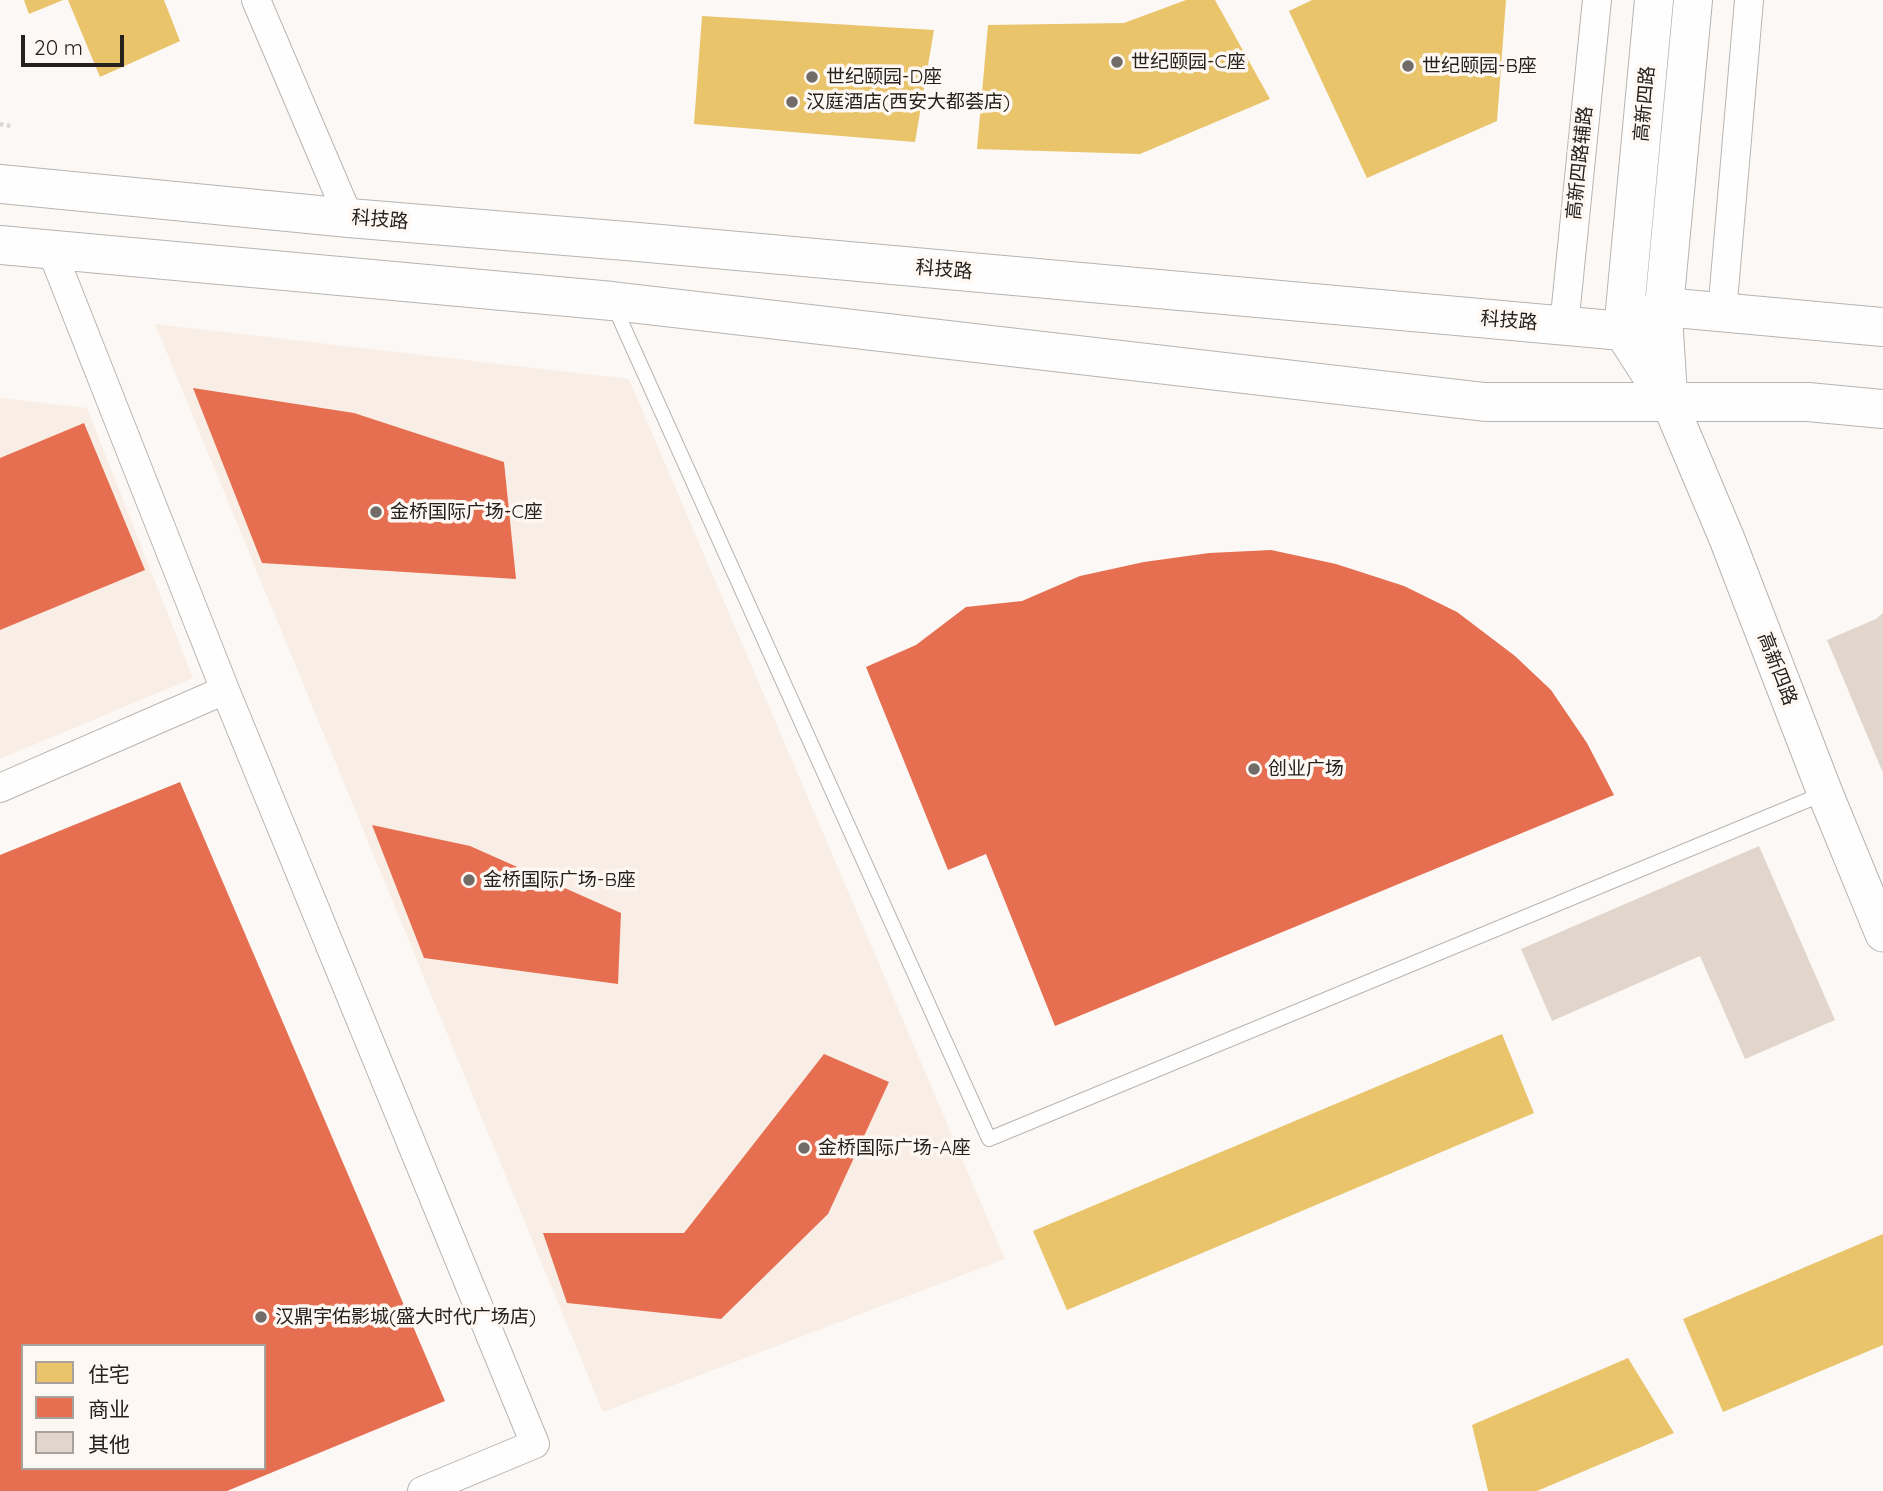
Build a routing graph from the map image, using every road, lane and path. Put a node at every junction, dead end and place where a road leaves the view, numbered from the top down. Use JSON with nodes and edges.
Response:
{"nodes":[{"id":1,"x":256,"y":0,"type":"edge"},
{"id":2,"x":1597,"y":0,"type":"edge"},
{"id":3,"x":1654,"y":0,"type":"edge"},
{"id":4,"x":1693,"y":0,"type":"edge"},
{"id":5,"x":1749,"y":0,"type":"edge"},
{"id":6,"x":0,"y":124,"type":"edge"},
{"id":7,"x":11,"y":126,"type":"dead end"},
{"id":8,"x":0,"y":184,"type":"edge"},
{"id":9,"x":349,"y":218,"type":"junction"},
{"id":10,"x":0,"y":245,"type":"edge"},
{"id":11,"x":51,"y":250,"type":"junction"},
{"id":12,"x":612,"y":301,"type":"junction"},
{"id":13,"x":1664,"y":307,"type":"junction"},
{"id":14,"x":1722,"y":313,"type":"junction"},
{"id":15,"x":1564,"y":326,"type":"junction"},
{"id":16,"x":1883,"y":327,"type":"edge"},
{"id":17,"x":1623,"y":331,"type":"junction"},
{"id":18,"x":1670,"y":404,"type":"junction"},
{"id":19,"x":1883,"y":409,"type":"edge"},
{"id":20,"x":225,"y":690,"type":"junction"},
{"id":21,"x":0,"y":788,"type":"edge"},
{"id":22,"x":1825,"y":793,"type":"junction"},
{"id":23,"x":1883,"y":934,"type":"edge"},
{"id":24,"x":422,"y":1491,"type":"edge"}],
"edges":[{"from":1,"to":9,"type":"street"},
{"from":2,"to":15,"type":"street","name":"高新四路辅路"},
{"from":3,"to":17,"type":"main road","name":"高新四路"},
{"from":4,"to":13,"type":"main road","name":"高新四路"},
{"from":5,"to":14,"type":"street"},
{"from":6,"to":7,"type":"path"},
{"from":8,"to":9,"type":"main road","name":"科技路"},
{"from":9,"to":15,"type":"main road","name":"科技路"},
{"from":10,"to":11,"type":"main road"},
{"from":11,"to":12,"type":"main road"},
{"from":11,"to":20,"type":"street"},
{"from":12,"to":18,"type":"main road"},
{"from":12,"to":22,"type":"lane"},
{"from":13,"to":14,"type":"main road"},
{"from":13,"to":17,"type":"main road"},
{"from":13,"to":18,"type":"street","name":"高新四路"},
{"from":14,"to":16,"type":"main road"},
{"from":15,"to":17,"type":"main road","name":"科技路"},
{"from":17,"to":18,"type":"main road","name":"高新四路"},
{"from":18,"to":19,"type":"main road"},
{"from":18,"to":22,"type":"street","name":"高新四路"},
{"from":20,"to":21,"type":"street"},
{"from":20,"to":24,"type":"street"},
{"from":22,"to":23,"type":"street","name":"高新四路"}]}
